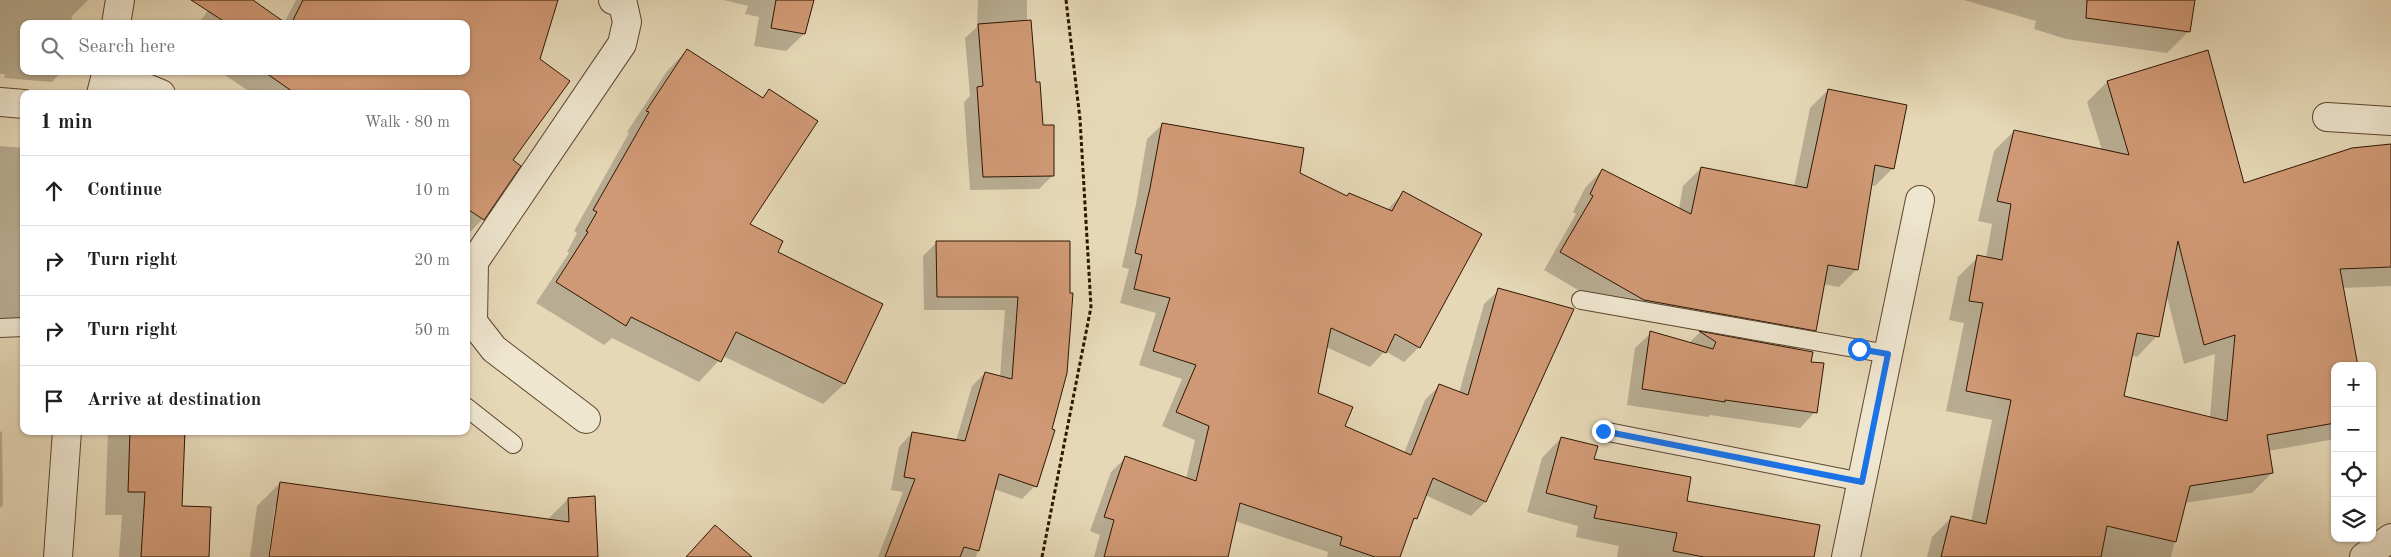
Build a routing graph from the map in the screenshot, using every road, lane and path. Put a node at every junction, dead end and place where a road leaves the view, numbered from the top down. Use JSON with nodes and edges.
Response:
{"nodes":[{"id":1,"x":120,"y":0,"type":"edge"},
{"id":2,"x":613,"y":0,"type":"edge"},
{"id":3,"x":1066,"y":0,"type":"edge"},
{"id":4,"x":117,"y":20,"type":"edge"},
{"id":5,"x":105,"y":79,"type":"edge"},
{"id":6,"x":145,"y":90,"type":"edge"},
{"id":7,"x":0,"y":102,"type":"edge"},
{"id":8,"x":20,"y":104,"type":"edge"},
{"id":9,"x":2327,"y":117,"type":"dead end"},
{"id":10,"x":2391,"y":121,"type":"edge"},
{"id":11,"x":1920,"y":200,"type":"dead end"},
{"id":12,"x":470,"y":260,"type":"edge"},
{"id":13,"x":1581,"y":300,"type":"dead end"},
{"id":14,"x":20,"y":327,"type":"edge"},
{"id":15,"x":0,"y":328,"type":"edge"},
{"id":16,"x":1888,"y":354,"type":"junction"},
{"id":17,"x":470,"y":410,"type":"edge"},
{"id":18,"x":586,"y":419,"type":"dead end"},
{"id":19,"x":1603,"y":431,"type":"dead end"},
{"id":20,"x":67,"y":435,"type":"edge"},
{"id":21,"x":513,"y":444,"type":"dead end"},
{"id":22,"x":1862,"y":482,"type":"junction"},
{"id":23,"x":2391,"y":538,"type":"edge"},
{"id":24,"x":58,"y":557,"type":"edge"},
{"id":25,"x":1042,"y":557,"type":"edge"},
{"id":26,"x":1846,"y":557,"type":"edge"},
{"id":27,"x":2364,"y":557,"type":"edge"}],
"edges":[{"from":1,"to":4,"type":"street"},
{"from":2,"to":12,"type":"street"},
{"from":3,"to":25,"type":"path"},
{"from":5,"to":6,"type":"street"},
{"from":7,"to":8,"type":"street"},
{"from":9,"to":10,"type":"street"},
{"from":11,"to":16,"type":"street"},
{"from":12,"to":18,"type":"street"},
{"from":13,"to":16,"type":"lane"},
{"from":14,"to":15,"type":"lane"},
{"from":16,"to":22,"type":"street"},
{"from":17,"to":21,"type":"lane"},
{"from":19,"to":22,"type":"lane"},
{"from":20,"to":24,"type":"street"},
{"from":22,"to":26,"type":"street"},
{"from":23,"to":27,"type":"street"}]}
